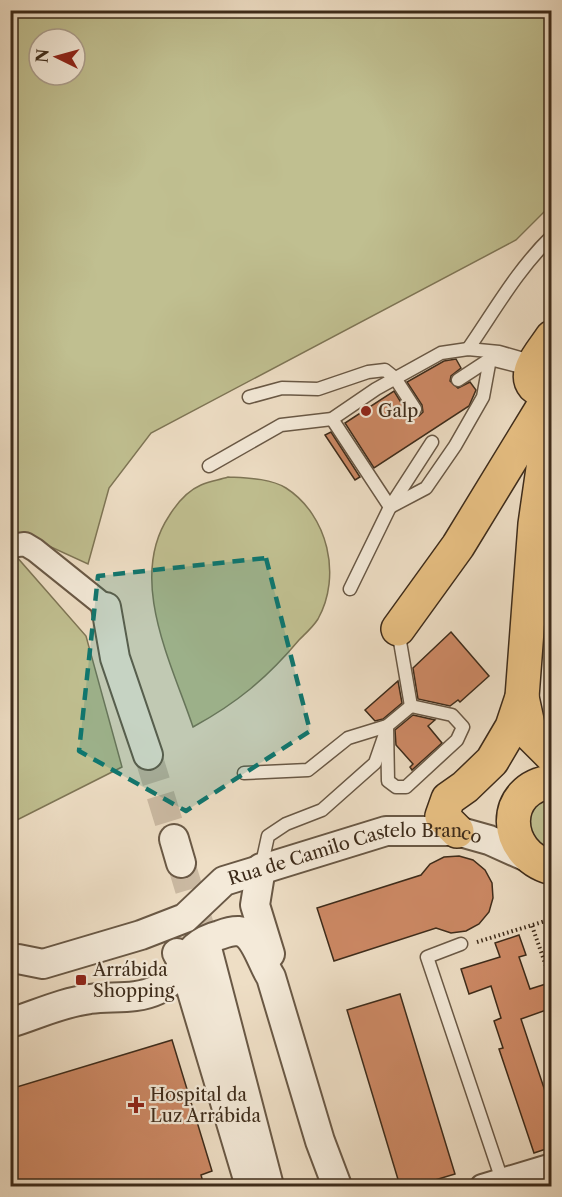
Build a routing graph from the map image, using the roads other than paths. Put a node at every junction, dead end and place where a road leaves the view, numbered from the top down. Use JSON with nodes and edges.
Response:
{"nodes":[{"id":1,"x":552,"y":236,"type":"edge"},
{"id":2,"x":468,"y":349,"type":"junction"},
{"id":3,"x":490,"y":359,"type":"junction"},
{"id":4,"x":544,"y":367,"type":"edge"},
{"id":5,"x":395,"y":378,"type":"junction"},
{"id":6,"x":458,"y":380,"type":"dead end"},
{"id":7,"x":249,"y":397,"type":"dead end"},
{"id":8,"x":552,"y":406,"type":"edge"},
{"id":9,"x":415,"y":410,"type":"dead end"},
{"id":10,"x":332,"y":419,"type":"junction"},
{"id":11,"x":432,"y":442,"type":"dead end"},
{"id":12,"x":209,"y":466,"type":"dead end"},
{"id":13,"x":390,"y":507,"type":"junction"},
{"id":14,"x":10,"y":546,"type":"edge"},
{"id":15,"x":350,"y":589,"type":"dead end"},
{"id":16,"x":106,"y":607,"type":"joint"},
{"id":17,"x":398,"y":628,"type":"joint"},
{"id":18,"x":522,"y":697,"type":"junction"},
{"id":19,"x":411,"y":706,"type":"junction"},
{"id":20,"x":387,"y":726,"type":"junction"},
{"id":21,"x":148,"y":755,"type":"tunnel mouth"},
{"id":22,"x":552,"y":756,"type":"edge"},
{"id":23,"x":244,"y":773,"type":"dead end"},
{"id":24,"x":552,"y":782,"type":"edge"},
{"id":25,"x":457,"y":831,"type":"junction"},
{"id":26,"x":542,"y":866,"type":"edge"},
{"id":27,"x":261,"y":867,"type":"junction"},
{"id":28,"x":204,"y":899,"type":"junction"},
{"id":29,"x":148,"y":932,"type":"junction"},
{"id":30,"x":461,"y":944,"type":"road end"},
{"id":31,"x":196,"y":958,"type":"junction"},
{"id":32,"x":14,"y":960,"type":"edge"},
{"id":33,"x":271,"y":977,"type":"junction"},
{"id":34,"x":10,"y":1023,"type":"edge"},
{"id":35,"x":552,"y":1165,"type":"edge"},
{"id":36,"x":496,"y":1184,"type":"edge"},
{"id":37,"x":250,"y":1186,"type":"edge"},
{"id":38,"x":269,"y":1186,"type":"edge"},
{"id":39,"x":337,"y":1186,"type":"edge"}],
"edges":[{"from":1,"to":2,"type":"lane"},
{"from":2,"to":4,"type":"lane"},
{"from":2,"to":5,"type":"lane"},
{"from":3,"to":4,"type":"lane"},
{"from":3,"to":6,"type":"lane"},
{"from":3,"to":13,"type":"lane"},
{"from":4,"to":17,"type":"main road"},
{"from":5,"to":7,"type":"lane"},
{"from":5,"to":9,"type":"lane"},
{"from":5,"to":10,"type":"lane"},
{"from":8,"to":18,"type":"main road"},
{"from":10,"to":12,"type":"lane"},
{"from":10,"to":13,"type":"lane"},
{"from":11,"to":13,"type":"lane"},
{"from":13,"to":15,"type":"lane"},
{"from":14,"to":16,"type":"street"},
{"from":16,"to":21,"type":"street"},
{"from":17,"to":19,"type":"lane"},
{"from":18,"to":22,"type":"main road"},
{"from":18,"to":25,"type":"main road"},
{"from":19,"to":20,"type":"lane"},
{"from":19,"to":20,"type":"lane"},
{"from":20,"to":23,"type":"lane"},
{"from":20,"to":27,"type":"lane"},
{"from":24,"to":26,"type":"main road","name":"Rua de Camilo Castelo Branco"},
{"from":25,"to":26,"type":"street","name":"Rua de Camilo Castelo Branco"},
{"from":25,"to":27,"type":"street","name":"Rua de Camilo Castelo Branco"},
{"from":27,"to":28,"type":"street","name":"Rua de Camilo Castelo Branco"},
{"from":27,"to":33,"type":"street"},
{"from":28,"to":29,"type":"street","name":"Rua de Camilo Castelo Branco"},
{"from":28,"to":32,"type":"street","name":"Rua de Camilo Castelo Branco"},
{"from":29,"to":31,"type":"street"},
{"from":29,"to":32,"type":"street","name":"Rua de Camilo Castelo Branco"},
{"from":30,"to":36,"type":"lane"},
{"from":31,"to":33,"type":"street"},
{"from":31,"to":34,"type":"street"},
{"from":31,"to":37,"type":"street"},
{"from":31,"to":38,"type":"street"},
{"from":33,"to":39,"type":"street"},
{"from":35,"to":36,"type":"street"}]}
